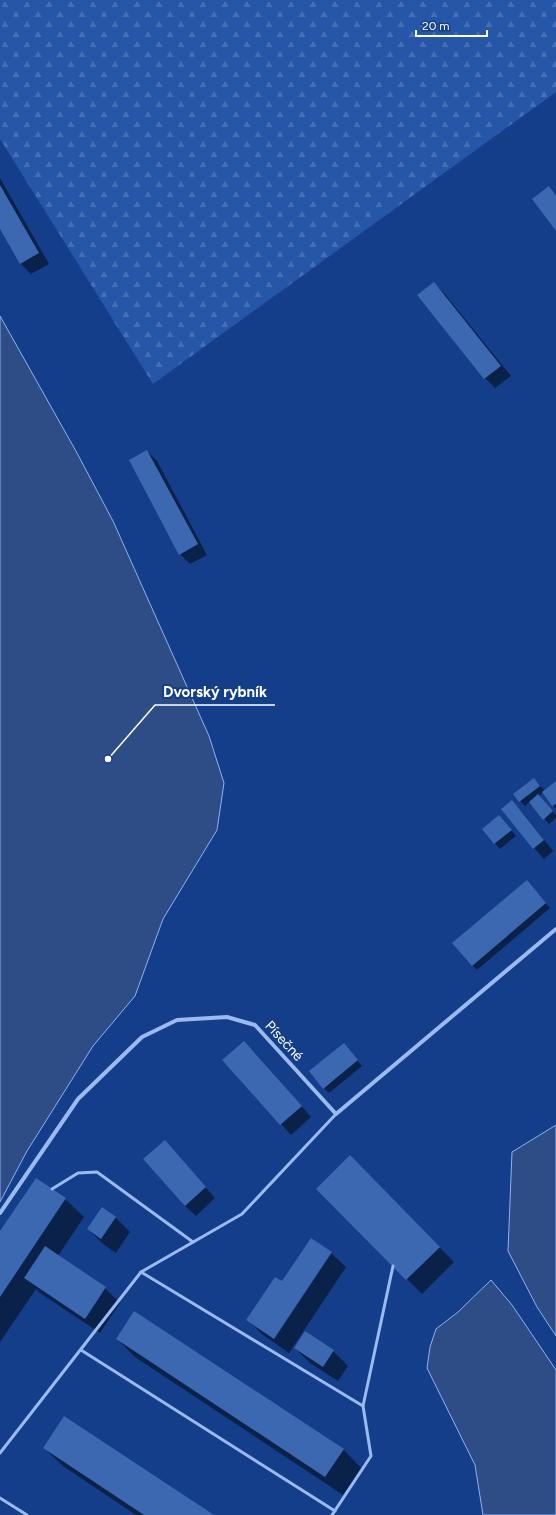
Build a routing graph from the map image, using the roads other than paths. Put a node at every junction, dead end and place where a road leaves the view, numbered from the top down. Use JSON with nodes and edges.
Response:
{"nodes":[{"id":1,"x":556,"y":930,"type":"edge"},
{"id":2,"x":336,"y":1114,"type":"junction"},
{"id":3,"x":52,"y":1189,"type":"dead end"},
{"id":4,"x":0,"y":1213,"type":"edge"},
{"id":5,"x":193,"y":1242,"type":"junction"},
{"id":6,"x":392,"y":1266,"type":"dead end"},
{"id":7,"x":141,"y":1272,"type":"junction"},
{"id":8,"x":80,"y":1350,"type":"junction"},
{"id":9,"x":363,"y":1406,"type":"junction"},
{"id":10,"x":0,"y":1453,"type":"edge"},
{"id":11,"x":0,"y":1498,"type":"edge"},
{"id":12,"x":335,"y":1511,"type":"junction"},
{"id":13,"x":27,"y":1515,"type":"edge"},
{"id":14,"x":332,"y":1515,"type":"edge"}],
"edges":[{"from":1,"to":2,"type":"street"},
{"from":2,"to":4,"type":"street","name":"Písečné"},
{"from":2,"to":5,"type":"lane"},
{"from":3,"to":5,"type":"lane"},
{"from":5,"to":7,"type":"lane"},
{"from":6,"to":9,"type":"lane"},
{"from":7,"to":8,"type":"lane"},
{"from":7,"to":9,"type":"lane"},
{"from":8,"to":10,"type":"lane"},
{"from":8,"to":12,"type":"lane"},
{"from":9,"to":12,"type":"lane"},
{"from":11,"to":13,"type":"lane"},
{"from":12,"to":14,"type":"lane"}]}
